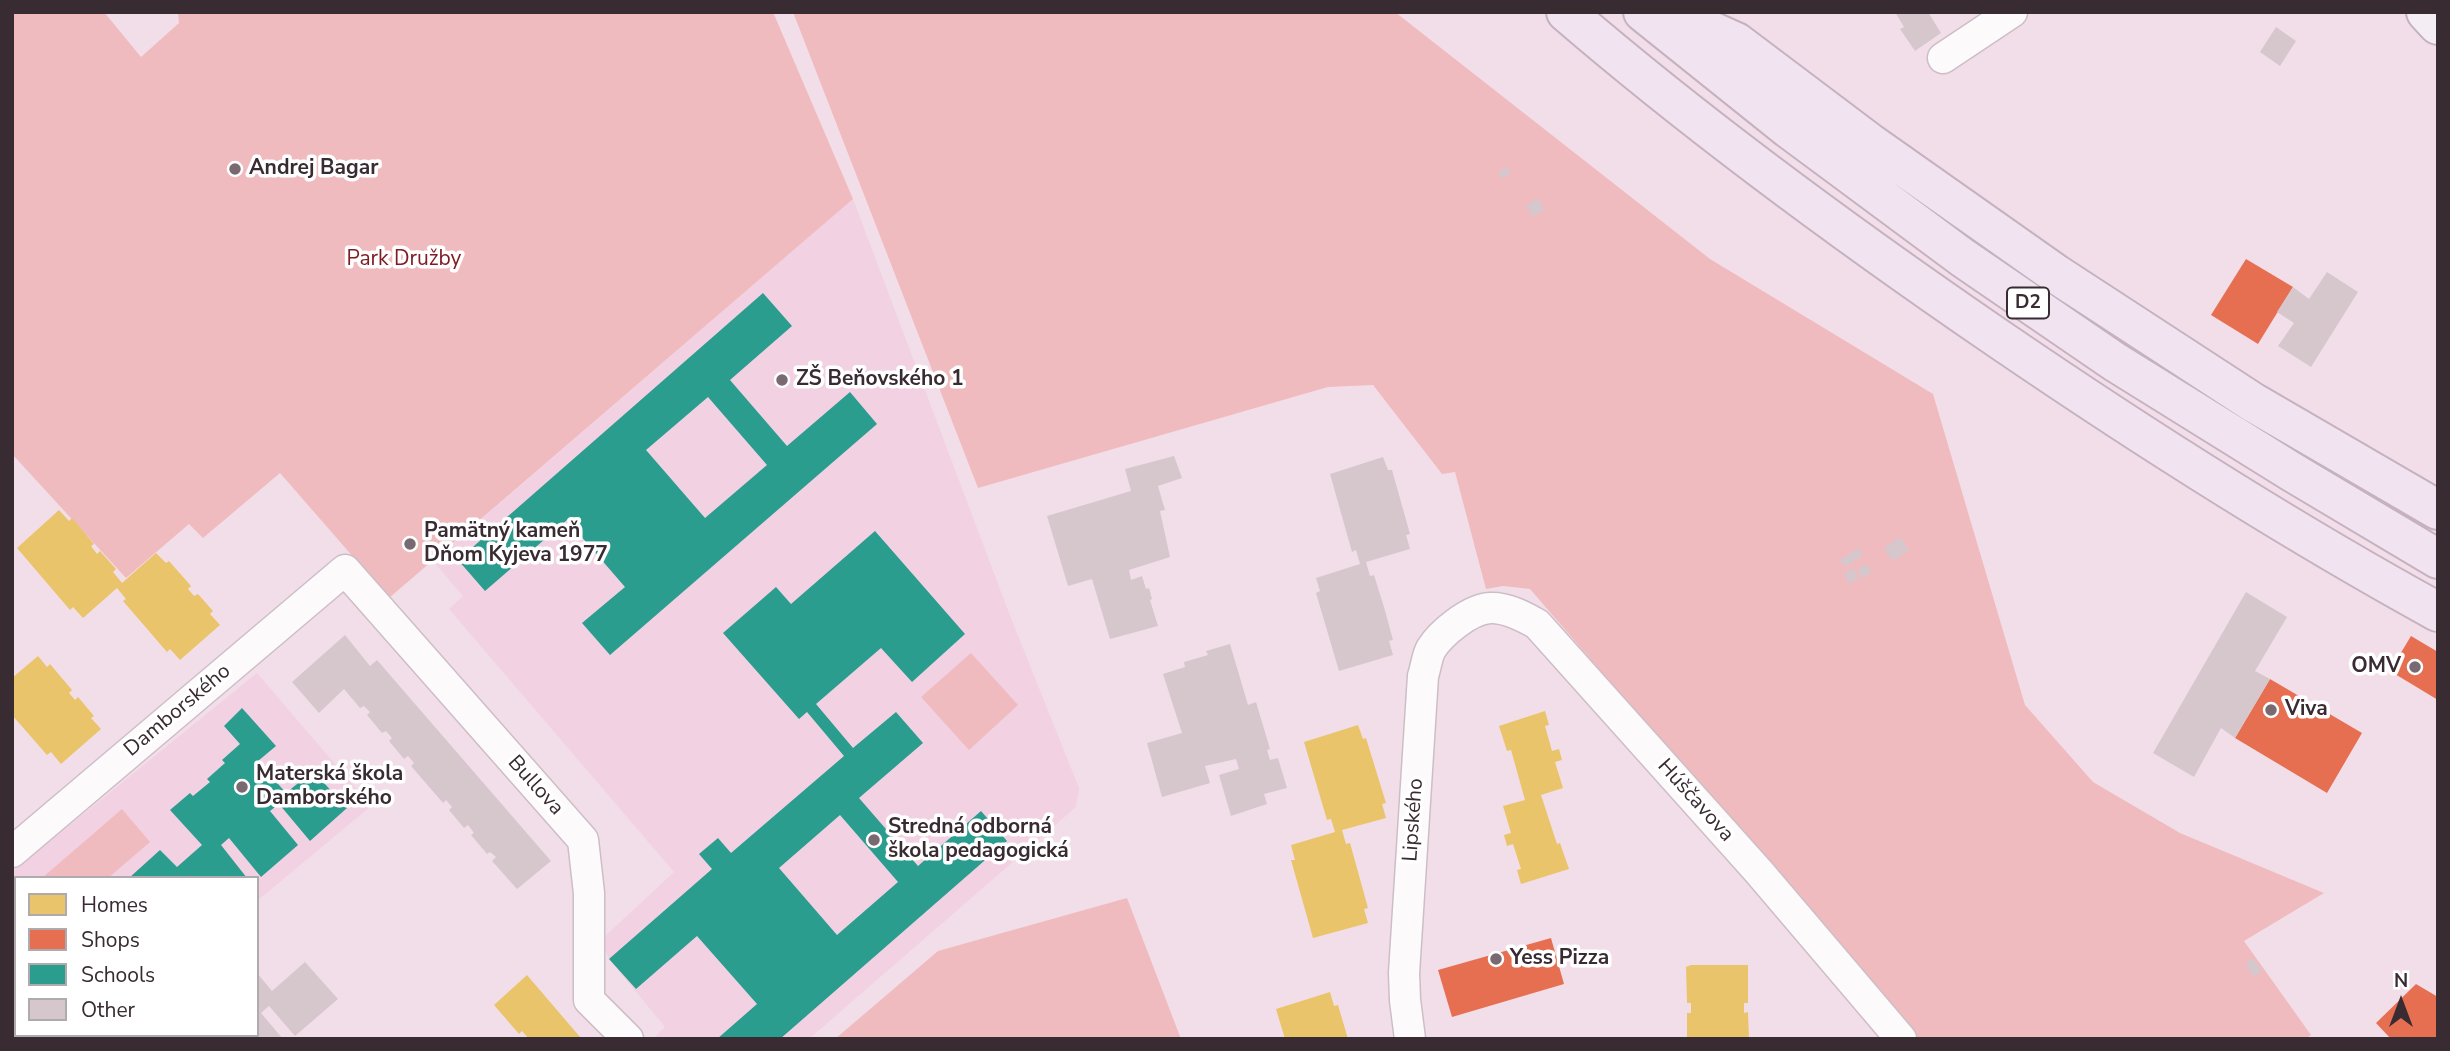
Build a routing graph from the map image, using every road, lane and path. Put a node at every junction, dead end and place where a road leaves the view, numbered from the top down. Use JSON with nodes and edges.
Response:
{"nodes":[{"id":1,"x":1566,"y":12,"type":"edge"},
{"id":2,"x":1643,"y":12,"type":"edge"},
{"id":3,"x":1669,"y":12,"type":"edge"},
{"id":4,"x":2012,"y":12,"type":"edge"},
{"id":5,"x":2426,"y":12,"type":"edge"},
{"id":6,"x":2433,"y":12,"type":"edge"},
{"id":7,"x":2438,"y":15,"type":"edge"},
{"id":8,"x":2438,"y":25,"type":"edge"},
{"id":9,"x":1943,"y":58,"type":"dead end"},
{"id":10,"x":2438,"y":510,"type":"edge"},
{"id":11,"x":2438,"y":559,"type":"edge"},
{"id":12,"x":345,"y":570,"type":"joint"},
{"id":13,"x":2438,"y":612,"type":"edge"},
{"id":14,"x":1464,"y":617,"type":"joint"},
{"id":15,"x":12,"y":852,"type":"edge"},
{"id":16,"x":628,"y":1039,"type":"edge"},
{"id":17,"x":1410,"y":1039,"type":"edge"},
{"id":18,"x":1901,"y":1039,"type":"edge"}],
"edges":[{"from":1,"to":13,"type":"highway","number":"D2"},
{"from":2,"to":11,"type":"highway","number":"D2"},
{"from":3,"to":10,"type":"highway"},
{"from":4,"to":9,"type":"street"},
{"from":5,"to":8,"type":"main road"},
{"from":6,"to":7,"type":"main road"},
{"from":12,"to":15,"type":"street","name":"Damborského"},
{"from":12,"to":16,"type":"street","name":"Bullova"},
{"from":14,"to":17,"type":"street","name":"Lipského"},
{"from":14,"to":18,"type":"street","name":"Húščavova"}]}
